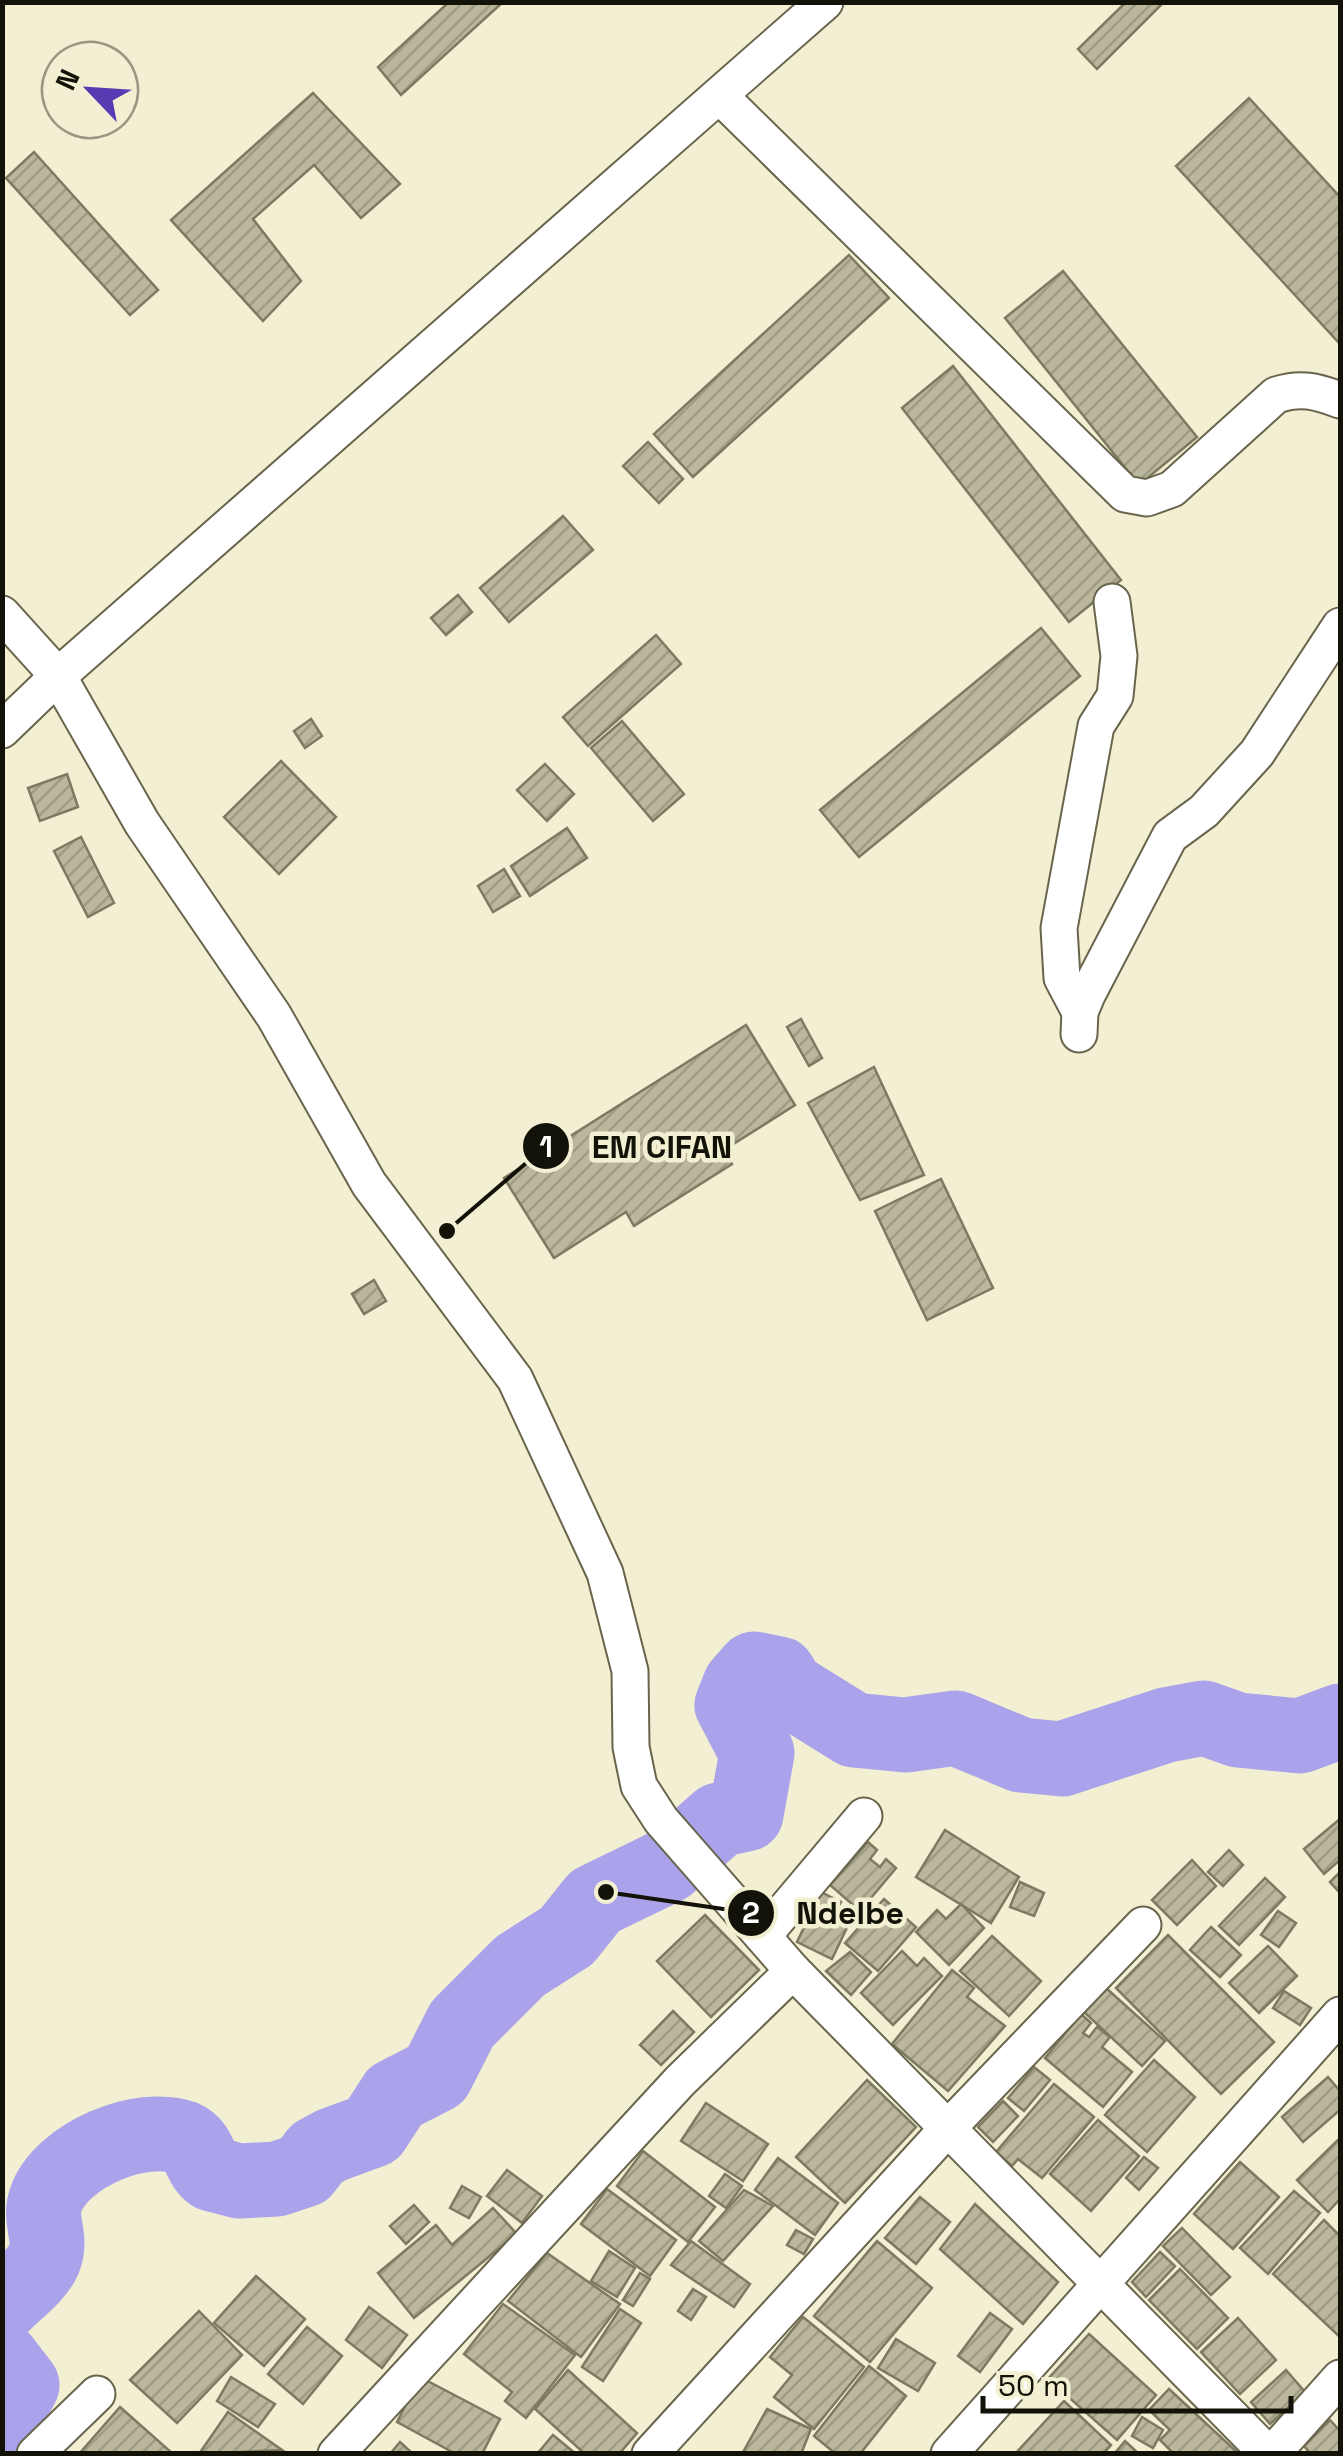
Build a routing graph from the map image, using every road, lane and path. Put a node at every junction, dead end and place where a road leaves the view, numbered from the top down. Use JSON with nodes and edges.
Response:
{"nodes":[{"id":1,"x":826,"y":2,"type":"edge"},
{"id":2,"x":721,"y":98,"type":"junction"},
{"id":3,"x":1340,"y":400,"type":"edge"},
{"id":4,"x":1112,"y":602,"type":"dead end"},
{"id":5,"x":2,"y":614,"type":"edge"},
{"id":6,"x":1340,"y":626,"type":"edge"},
{"id":7,"x":58,"y":676,"type":"junction"},
{"id":8,"x":2,"y":730,"type":"edge"},
{"id":9,"x":864,"y":1816,"type":"dead end"},
{"id":10,"x":1143,"y":1925,"type":"dead end"},
{"id":11,"x":763,"y":1936,"type":"junction"},
{"id":12,"x":793,"y":1970,"type":"junction"},
{"id":13,"x":1340,"y":2015,"type":"edge"},
{"id":14,"x":947,"y":2129,"type":"junction"},
{"id":15,"x":1098,"y":2284,"type":"junction"},
{"id":16,"x":1340,"y":2378,"type":"edge"},
{"id":17,"x":97,"y":2394,"type":"dead end"},
{"id":18,"x":35,"y":2454,"type":"edge"},
{"id":19,"x":336,"y":2454,"type":"edge"},
{"id":20,"x":650,"y":2454,"type":"edge"},
{"id":21,"x":950,"y":2454,"type":"edge"},
{"id":22,"x":1270,"y":2454,"type":"edge"}],
"edges":[{"from":1,"to":2,"type":"street"},
{"from":2,"to":3,"type":"street"},
{"from":2,"to":7,"type":"street"},
{"from":4,"to":6,"type":"street"},
{"from":5,"to":7,"type":"street"},
{"from":7,"to":8,"type":"street"},
{"from":7,"to":11,"type":"street"},
{"from":9,"to":11,"type":"street"},
{"from":10,"to":14,"type":"street"},
{"from":11,"to":12,"type":"street"},
{"from":12,"to":14,"type":"street"},
{"from":12,"to":19,"type":"street"},
{"from":13,"to":15,"type":"street"},
{"from":14,"to":15,"type":"street"},
{"from":14,"to":20,"type":"street"},
{"from":15,"to":21,"type":"street"},
{"from":15,"to":22,"type":"street"},
{"from":16,"to":22,"type":"street"},
{"from":17,"to":18,"type":"street"}]}
